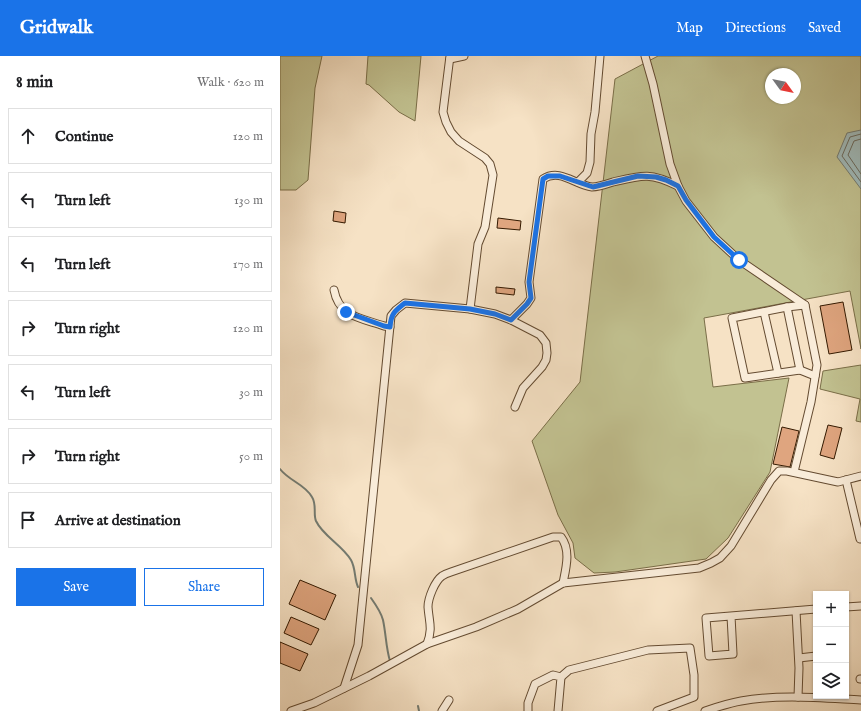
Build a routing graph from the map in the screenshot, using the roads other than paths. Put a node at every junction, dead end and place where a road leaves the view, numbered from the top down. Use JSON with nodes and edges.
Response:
{"nodes":[{"id":1,"x":464,"y":56,"type":"edge"},
{"id":2,"x":600,"y":56,"type":"edge"},
{"id":3,"x":645,"y":56,"type":"edge"},
{"id":4,"x":450,"y":57,"type":"edge"},
{"id":5,"x":578,"y":182,"type":"junction"},
{"id":6,"x":678,"y":186,"type":"junction"},
{"id":7,"x":334,"y":290,"type":"dead end"},
{"id":8,"x":805,"y":305,"type":"junction"},
{"id":9,"x":787,"y":307,"type":"junction"},
{"id":10,"x":470,"y":309,"type":"junction"},
{"id":11,"x":764,"y":312,"type":"junction"},
{"id":12,"x":511,"y":320,"type":"junction"},
{"id":13,"x":390,"y":327,"type":"junction"},
{"id":14,"x":800,"y":370,"type":"junction"},
{"id":15,"x":778,"y":373,"type":"junction"},
{"id":16,"x":815,"y":376,"type":"junction"},
{"id":17,"x":515,"y":407,"type":"dead end"},
{"id":18,"x":794,"y":472,"type":"junction"},
{"id":19,"x":861,"y":476,"type":"edge"},
{"id":20,"x":846,"y":480,"type":"junction"},
{"id":21,"x":861,"y":538,"type":"edge"},
{"id":22,"x":563,"y":583,"type":"junction"},
{"id":23,"x":849,"y":606,"type":"edge"},
{"id":24,"x":861,"y":606,"type":"edge"},
{"id":25,"x":813,"y":609,"type":"edge"},
{"id":26,"x":796,"y":610,"type":"junction"},
{"id":27,"x":731,"y":616,"type":"junction"},
{"id":28,"x":428,"y":644,"type":"junction"},
{"id":29,"x":813,"y":656,"type":"edge"},
{"id":30,"x":799,"y":658,"type":"junction"},
{"id":31,"x":561,"y":677,"type":"junction"},
{"id":32,"x":344,"y":688,"type":"junction"},
{"id":33,"x":798,"y":697,"type":"junction"},
{"id":34,"x":449,"y":700,"type":"dead end"},
{"id":35,"x":861,"y":700,"type":"edge"},
{"id":36,"x":731,"y":707,"type":"edge"},
{"id":37,"x":721,"y":709,"type":"edge"},
{"id":38,"x":292,"y":711,"type":"edge"},
{"id":39,"x":442,"y":711,"type":"edge"},
{"id":40,"x":528,"y":711,"type":"edge"},
{"id":41,"x":558,"y":711,"type":"edge"},
{"id":42,"x":657,"y":711,"type":"edge"},
{"id":43,"x":706,"y":711,"type":"edge"}],
"edges":[{"from":1,"to":4,"type":"street"},
{"from":2,"to":5,"type":"street"},
{"from":3,"to":6,"type":"street"},
{"from":4,"to":10,"type":"street"},
{"from":5,"to":6,"type":"street"},
{"from":5,"to":12,"type":"street"},
{"from":6,"to":8,"type":"street"},
{"from":7,"to":13,"type":"street"},
{"from":8,"to":9,"type":"street"},
{"from":8,"to":16,"type":"street"},
{"from":9,"to":11,"type":"street"},
{"from":9,"to":14,"type":"street"},
{"from":10,"to":12,"type":"street"},
{"from":10,"to":13,"type":"street"},
{"from":11,"to":15,"type":"street"},
{"from":11,"to":15,"type":"street"},
{"from":12,"to":17,"type":"street"},
{"from":13,"to":32,"type":"street"},
{"from":14,"to":15,"type":"street"},
{"from":14,"to":16,"type":"street"},
{"from":16,"to":18,"type":"street"},
{"from":18,"to":20,"type":"street"},
{"from":18,"to":22,"type":"street"},
{"from":19,"to":20,"type":"street"},
{"from":20,"to":21,"type":"street"},
{"from":22,"to":28,"type":"street"},
{"from":22,"to":28,"type":"street"},
{"from":23,"to":24,"type":"street"},
{"from":25,"to":26,"type":"street"},
{"from":26,"to":27,"type":"street"},
{"from":26,"to":30,"type":"street"},
{"from":27,"to":27,"type":"street"},
{"from":28,"to":32,"type":"street"},
{"from":29,"to":30,"type":"street"},
{"from":30,"to":33,"type":"street"},
{"from":31,"to":40,"type":"street"},
{"from":31,"to":41,"type":"street"},
{"from":31,"to":42,"type":"street"},
{"from":32,"to":38,"type":"street"},
{"from":33,"to":35,"type":"street"},
{"from":33,"to":36,"type":"street"},
{"from":34,"to":39,"type":"street"},
{"from":36,"to":37,"type":"street"},
{"from":37,"to":43,"type":"street"}]}
